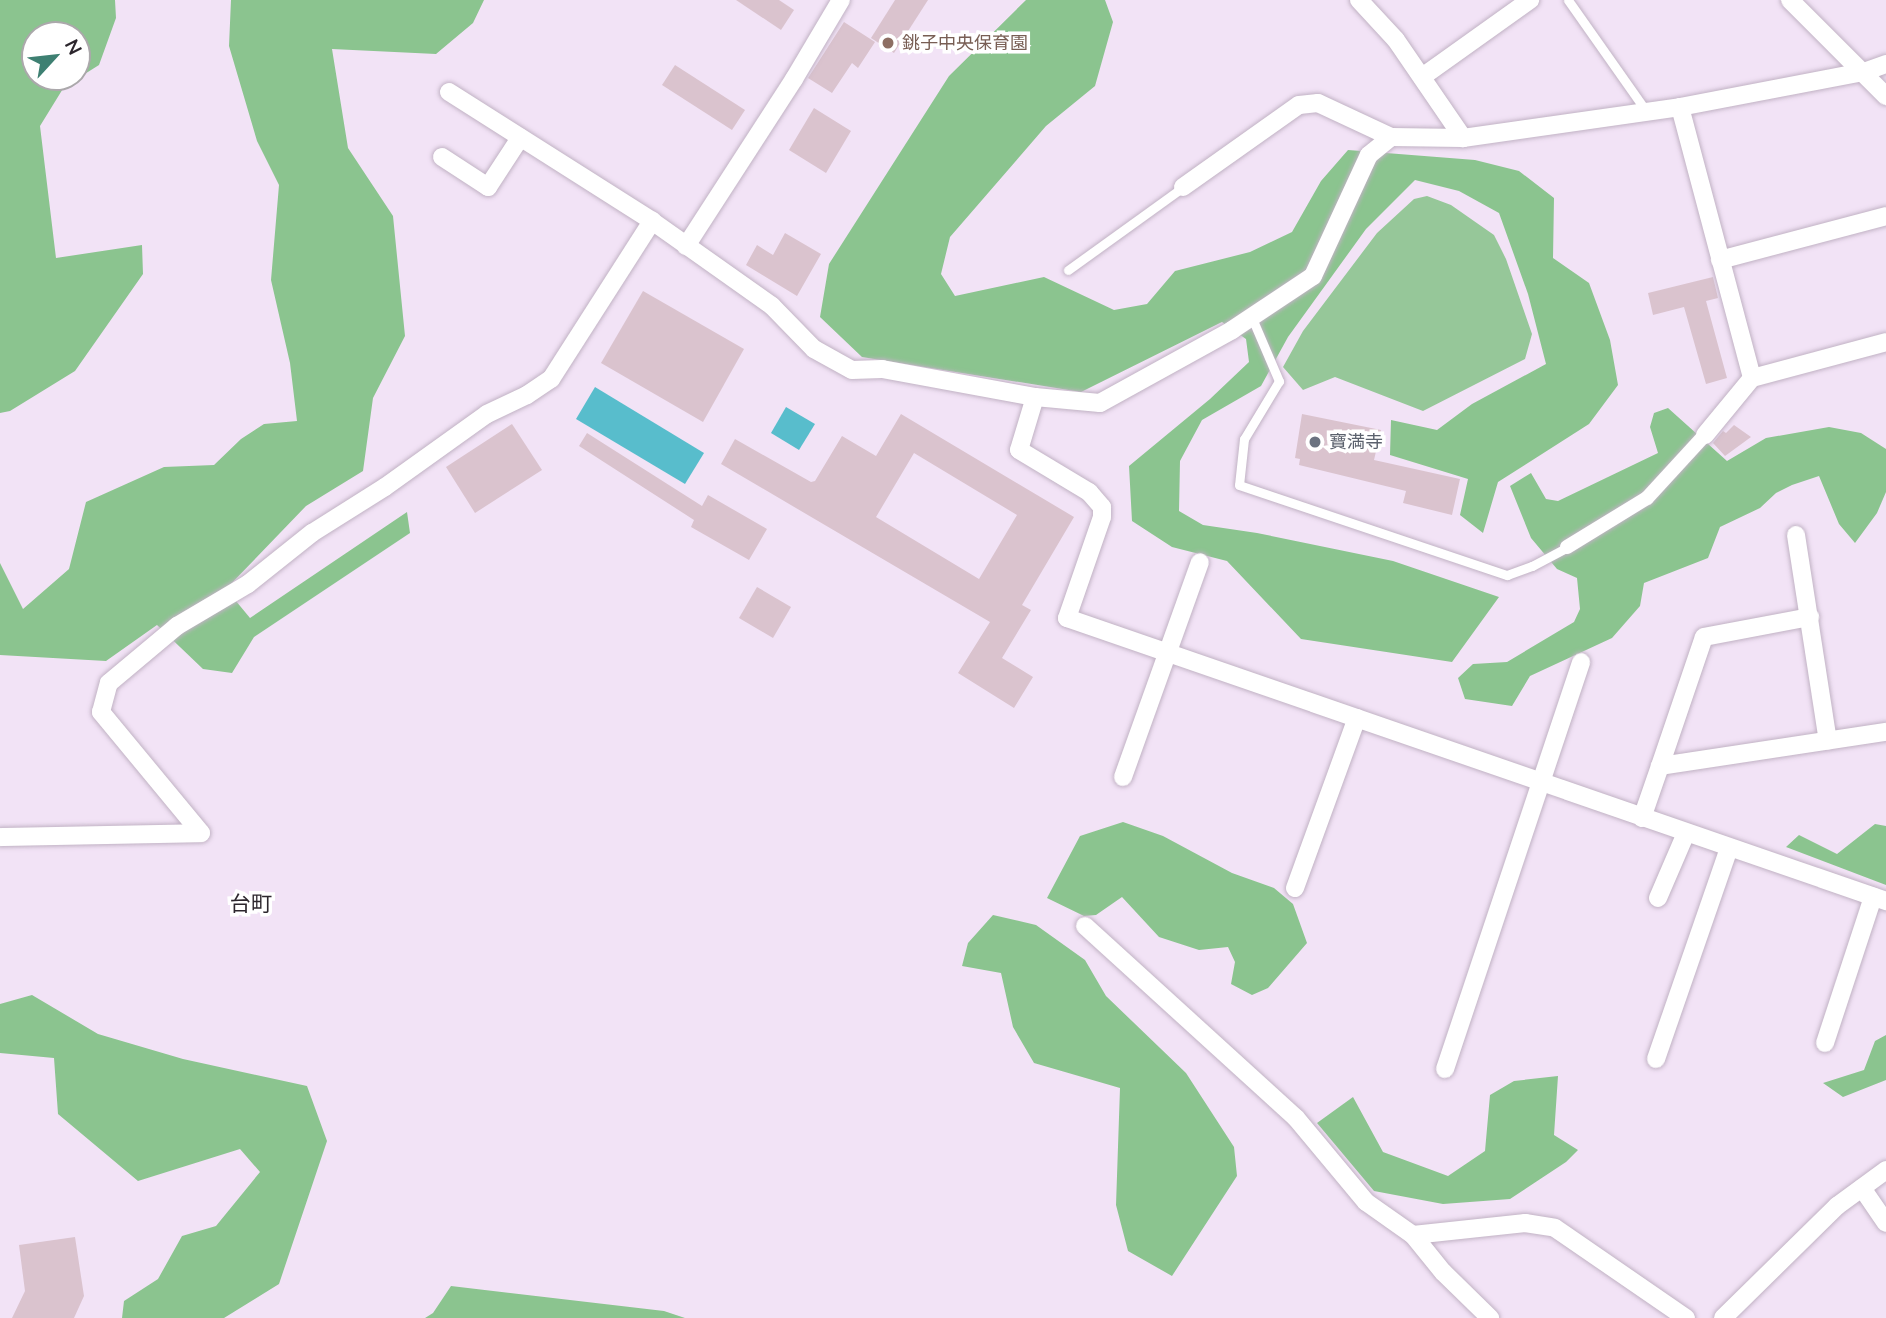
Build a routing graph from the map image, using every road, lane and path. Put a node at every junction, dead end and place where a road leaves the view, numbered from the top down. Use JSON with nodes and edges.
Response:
{"nodes":[{"id":1,"x":841,"y":0,"type":"edge"},
{"id":2,"x":1359,"y":0,"type":"edge"},
{"id":3,"x":1530,"y":0,"type":"edge"},
{"id":4,"x":1568,"y":0,"type":"edge"},
{"id":5,"x":1790,"y":0,"type":"edge"},
{"id":6,"x":1886,"y":64,"type":"edge"},
{"id":7,"x":1864,"y":72,"type":"junction"},
{"id":8,"x":1422,"y":77,"type":"junction"},
{"id":9,"x":449,"y":92,"type":"dead end"},
{"id":10,"x":1886,"y":96,"type":"edge"},
{"id":11,"x":1680,"y":107,"type":"junction"},
{"id":12,"x":1646,"y":111,"type":"junction"},
{"id":13,"x":1391,"y":137,"type":"junction"},
{"id":14,"x":520,"y":138,"type":"junction"},
{"id":15,"x":1463,"y":138,"type":"junction"},
{"id":16,"x":442,"y":157,"type":"dead end"},
{"id":17,"x":1183,"y":187,"type":"joint"},
{"id":18,"x":1886,"y":216,"type":"edge"},
{"id":19,"x":652,"y":221,"type":"junction"},
{"id":20,"x":686,"y":246,"type":"junction"},
{"id":21,"x":1720,"y":260,"type":"junction"},
{"id":22,"x":1068,"y":270,"type":"dead end"},
{"id":23,"x":1252,"y":318,"type":"junction"},
{"id":24,"x":1886,"y":342,"type":"edge"},
{"id":25,"x":1752,"y":378,"type":"junction"},
{"id":26,"x":1035,"y":397,"type":"junction"},
{"id":27,"x":1705,"y":435,"type":"joint"},
{"id":28,"x":1796,"y":535,"type":"dead end"},
{"id":29,"x":1567,"y":547,"type":"joint"},
{"id":30,"x":1200,"y":562,"type":"dead end"},
{"id":31,"x":1810,"y":617,"type":"junction"},
{"id":32,"x":1168,"y":653,"type":"junction"},
{"id":33,"x":1581,"y":662,"type":"dead end"},
{"id":34,"x":1357,"y":718,"type":"junction"},
{"id":35,"x":1886,"y":732,"type":"edge"},
{"id":36,"x":1828,"y":741,"type":"junction"},
{"id":37,"x":1660,"y":766,"type":"junction"},
{"id":38,"x":1123,"y":777,"type":"dead end"},
{"id":39,"x":1543,"y":783,"type":"junction"},
{"id":40,"x":1642,"y":818,"type":"junction"},
{"id":41,"x":1686,"y":833,"type":"junction"},
{"id":42,"x":0,"y":837,"type":"edge"},
{"id":43,"x":1729,"y":848,"type":"junction"},
{"id":44,"x":1295,"y":888,"type":"dead end"},
{"id":45,"x":1658,"y":898,"type":"dead end"},
{"id":46,"x":1879,"y":899,"type":"edge"},
{"id":47,"x":1085,"y":926,"type":"dead end"},
{"id":48,"x":1825,"y":1043,"type":"dead end"},
{"id":49,"x":1656,"y":1059,"type":"dead end"},
{"id":50,"x":1446,"y":1069,"type":"dead end"},
{"id":51,"x":1886,"y":1170,"type":"edge"},
{"id":52,"x":1862,"y":1188,"type":"junction"},
{"id":53,"x":1886,"y":1223,"type":"edge"},
{"id":54,"x":1413,"y":1235,"type":"junction"},
{"id":55,"x":1490,"y":1318,"type":"edge"},
{"id":56,"x":1686,"y":1318,"type":"edge"},
{"id":57,"x":1723,"y":1318,"type":"edge"}],
"edges":[{"from":1,"to":20,"type":"street"},
{"from":2,"to":8,"type":"street"},
{"from":3,"to":8,"type":"street"},
{"from":4,"to":12,"type":"lane"},
{"from":5,"to":7,"type":"street"},
{"from":6,"to":7,"type":"street"},
{"from":7,"to":10,"type":"street"},
{"from":7,"to":11,"type":"street"},
{"from":8,"to":15,"type":"street"},
{"from":9,"to":14,"type":"street"},
{"from":11,"to":12,"type":"street"},
{"from":11,"to":21,"type":"street"},
{"from":12,"to":15,"type":"street"},
{"from":13,"to":15,"type":"street"},
{"from":13,"to":17,"type":"street"},
{"from":13,"to":23,"type":"street"},
{"from":14,"to":16,"type":"street"},
{"from":14,"to":19,"type":"street"},
{"from":17,"to":22,"type":"lane"},
{"from":18,"to":21,"type":"street"},
{"from":19,"to":20,"type":"street"},
{"from":19,"to":42,"type":"street"},
{"from":20,"to":26,"type":"street"},
{"from":21,"to":25,"type":"street"},
{"from":23,"to":26,"type":"street"},
{"from":23,"to":29,"type":"lane"},
{"from":24,"to":25,"type":"street"},
{"from":25,"to":27,"type":"street"},
{"from":26,"to":32,"type":"street"},
{"from":27,"to":29,"type":"street"},
{"from":28,"to":31,"type":"street"},
{"from":30,"to":32,"type":"street"},
{"from":31,"to":36,"type":"street"},
{"from":31,"to":37,"type":"street"},
{"from":32,"to":34,"type":"street"},
{"from":32,"to":38,"type":"street"},
{"from":33,"to":39,"type":"street"},
{"from":34,"to":39,"type":"street"},
{"from":34,"to":44,"type":"street"},
{"from":35,"to":36,"type":"street"},
{"from":36,"to":37,"type":"street"},
{"from":37,"to":40,"type":"street"},
{"from":39,"to":40,"type":"street"},
{"from":39,"to":50,"type":"street"},
{"from":40,"to":41,"type":"street"},
{"from":41,"to":43,"type":"street"},
{"from":41,"to":45,"type":"street"},
{"from":43,"to":46,"type":"street"},
{"from":43,"to":49,"type":"street"},
{"from":46,"to":48,"type":"street"},
{"from":47,"to":54,"type":"street"},
{"from":51,"to":52,"type":"street"},
{"from":52,"to":53,"type":"street"},
{"from":52,"to":57,"type":"street"},
{"from":54,"to":55,"type":"street"},
{"from":54,"to":56,"type":"street"}]}
